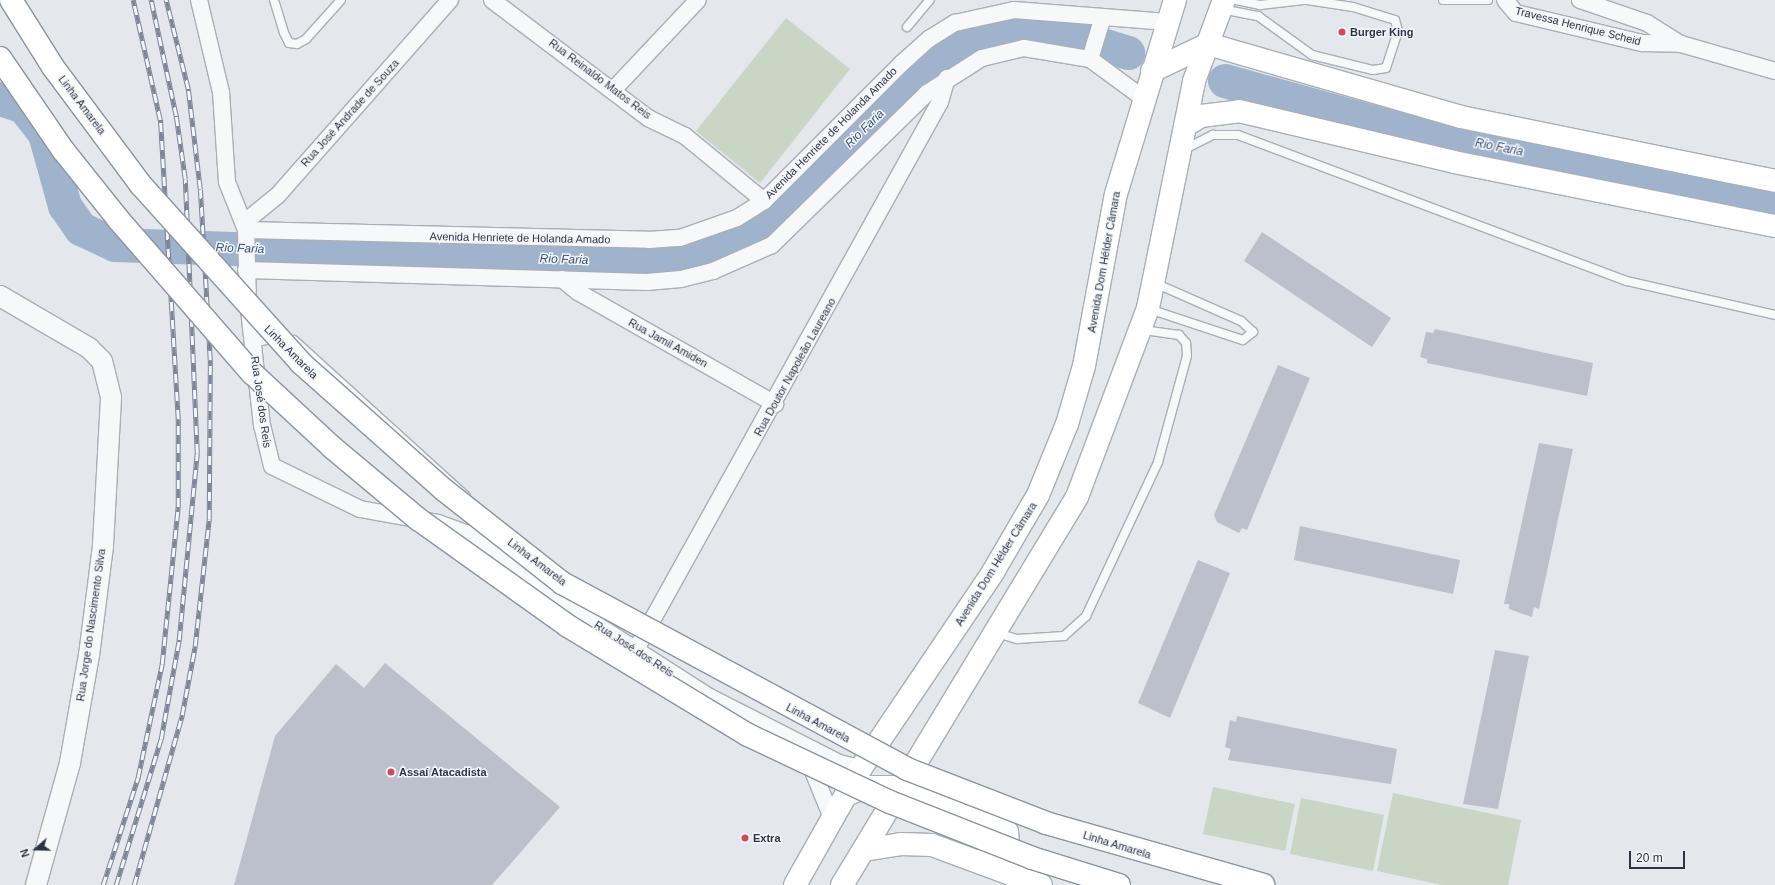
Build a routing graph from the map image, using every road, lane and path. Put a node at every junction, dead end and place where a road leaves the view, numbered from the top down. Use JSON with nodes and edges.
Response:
{"nodes":[{"id":1,"x":11,"y":0,"type":"edge"},
{"id":2,"x":199,"y":0,"type":"edge"},
{"id":3,"x":274,"y":0,"type":"edge"},
{"id":4,"x":341,"y":0,"type":"edge"},
{"id":5,"x":450,"y":0,"type":"edge"},
{"id":6,"x":492,"y":0,"type":"edge"},
{"id":7,"x":698,"y":0,"type":"edge"},
{"id":8,"x":930,"y":0,"type":"edge"},
{"id":9,"x":1175,"y":0,"type":"edge"},
{"id":10,"x":1305,"y":0,"type":"edge"},
{"id":11,"x":1443,"y":0,"type":"edge"},
{"id":12,"x":1488,"y":0,"type":"edge"},
{"id":13,"x":1505,"y":0,"type":"edge"},
{"id":14,"x":1580,"y":0,"type":"edge"},
{"id":15,"x":1227,"y":3,"type":"edge"},
{"id":16,"x":1168,"y":22,"type":"junction"},
{"id":17,"x":908,"y":26,"type":"dead end"},
{"id":18,"x":1100,"y":27,"type":"junction"},
{"id":19,"x":1208,"y":44,"type":"junction"},
{"id":20,"x":1681,"y":44,"type":"junction"},
{"id":21,"x":1092,"y":56,"type":"junction"},
{"id":22,"x":0,"y":58,"type":"edge"},
{"id":23,"x":1152,"y":71,"type":"junction"},
{"id":24,"x":1775,"y":71,"type":"edge"},
{"id":25,"x":947,"y":78,"type":"junction"},
{"id":26,"x":614,"y":89,"type":"junction"},
{"id":27,"x":1143,"y":98,"type":"junction"},
{"id":28,"x":1185,"y":126,"type":"junction"},
{"id":29,"x":1180,"y":151,"type":"junction"},
{"id":30,"x":1775,"y":181,"type":"edge"},
{"id":31,"x":764,"y":201,"type":"junction"},
{"id":32,"x":1775,"y":226,"type":"edge"},
{"id":33,"x":246,"y":231,"type":"junction"},
{"id":34,"x":246,"y":264,"type":"junction"},
{"id":35,"x":562,"y":279,"type":"junction"},
{"id":36,"x":1154,"y":283,"type":"junction"},
{"id":37,"x":0,"y":296,"type":"edge"},
{"id":38,"x":1148,"y":308,"type":"junction"},
{"id":39,"x":1775,"y":315,"type":"edge"},
{"id":40,"x":1140,"y":330,"type":"junction"},
{"id":41,"x":253,"y":343,"type":"junction"},
{"id":42,"x":775,"y":404,"type":"junction"},
{"id":43,"x":478,"y":542,"type":"junction"},
{"id":44,"x":994,"y":632,"type":"junction"},
{"id":45,"x":635,"y":651,"type":"junction"},
{"id":46,"x":800,"y":744,"type":"junction"},
{"id":47,"x":861,"y":768,"type":"junction"},
{"id":48,"x":900,"y":787,"type":"junction"},
{"id":49,"x":846,"y":795,"type":"junction"},
{"id":50,"x":832,"y":818,"type":"junction"},
{"id":51,"x":864,"y":850,"type":"junction"},
{"id":52,"x":976,"y":861,"type":"junction"},
{"id":53,"x":36,"y":885,"type":"edge"},
{"id":54,"x":795,"y":885,"type":"edge"},
{"id":55,"x":842,"y":885,"type":"edge"},
{"id":56,"x":1041,"y":885,"type":"edge"},
{"id":57,"x":1119,"y":885,"type":"edge"},
{"id":58,"x":1263,"y":885,"type":"edge"}],
"edges":[{"from":1,"to":58,"type":"main road","name":"Linha Amarela","bridge":true},
{"from":2,"to":33,"type":"street"},
{"from":3,"to":4,"type":"lane"},
{"from":5,"to":33,"type":"street","name":"Rua José Andrade de Souza"},
{"from":6,"to":26,"type":"street","name":"Rua Reinaldo Matos Reis"},
{"from":7,"to":26,"type":"street"},
{"from":8,"to":17,"type":"lane"},
{"from":9,"to":16,"type":"main road","name":"Avenida Dom Hélder Câmara"},
{"from":10,"to":15,"type":"lane"},
{"from":10,"to":15,"type":"lane"},
{"from":11,"to":12,"type":"lane"},
{"from":13,"to":20,"type":"street","name":"Travessa Henrique Scheid"},
{"from":14,"to":20,"type":"street","name":"Travessa Henrique Scheid"},
{"from":15,"to":19,"type":"main road"},
{"from":16,"to":18,"type":"street","name":"Avenida Henriete de Holanda Amado"},
{"from":16,"to":23,"type":"main road","name":"Avenida Dom Hélder Câmara"},
{"from":18,"to":21,"type":"street"},
{"from":18,"to":31,"type":"street","name":"Avenida Henriete de Holanda Amado"},
{"from":19,"to":23,"type":"main road"},
{"from":19,"to":28,"type":"main road"},
{"from":19,"to":30,"type":"main road"},
{"from":20,"to":24,"type":"street","name":"Travessa Henrique Scheid"},
{"from":21,"to":25,"type":"street"},
{"from":21,"to":27,"type":"street"},
{"from":22,"to":57,"type":"main road","bridge":true},
{"from":23,"to":27,"type":"main road","name":"Avenida Dom Hélder Câmara"},
{"from":25,"to":35,"type":"street"},
{"from":25,"to":42,"type":"street","name":"Rua Doutor Napoleão Laureano"},
{"from":26,"to":31,"type":"street","name":"Rua Reinaldo Matos Reis"},
{"from":27,"to":47,"type":"main road","name":"Avenida Dom Hélder Câmara"},
{"from":28,"to":29,"type":"main road"},
{"from":28,"to":32,"type":"main road"},
{"from":29,"to":36,"type":"main road"},
{"from":29,"to":39,"type":"lane"},
{"from":31,"to":33,"type":"street","name":"Avenida Henriete de Holanda Amado"},
{"from":33,"to":34,"type":"street"},
{"from":34,"to":35,"type":"street"},
{"from":34,"to":41,"type":"street"},
{"from":35,"to":42,"type":"street","name":"Rua Jamil Amiden"},
{"from":36,"to":38,"type":"main road"},
{"from":36,"to":38,"type":"lane"},
{"from":37,"to":53,"type":"street","name":"Rua Jorge do Nascimento Silva"},
{"from":38,"to":40,"type":"main road"},
{"from":40,"to":44,"type":"main road"},
{"from":40,"to":44,"type":"lane"},
{"from":41,"to":43,"type":"lane","name":"Rua José dos Reis"},
{"from":41,"to":43,"type":"street","name":"Rua José dos Reis"},
{"from":42,"to":45,"type":"street","name":"Rua Doutor Napoleão Laureano"},
{"from":43,"to":45,"type":"street","name":"Rua José dos Reis"},
{"from":44,"to":48,"type":"main road"},
{"from":45,"to":46,"type":"street","name":"Rua José dos Reis"},
{"from":46,"to":47,"type":"street","name":"Rua José dos Reis"},
{"from":46,"to":50,"type":"street"},
{"from":47,"to":49,"type":"main road","name":"Avenida Dom Hélder Câmara"},
{"from":48,"to":49,"type":"main road"},
{"from":48,"to":51,"type":"main road"},
{"from":48,"to":52,"type":"main road"},
{"from":49,"to":50,"type":"main road","name":"Avenida Dom Hélder Câmara"},
{"from":50,"to":54,"type":"main road","name":"Avenida Dom Hélder Câmara"},
{"from":51,"to":52,"type":"main road"},
{"from":51,"to":55,"type":"main road"},
{"from":52,"to":56,"type":"main road"}]}
